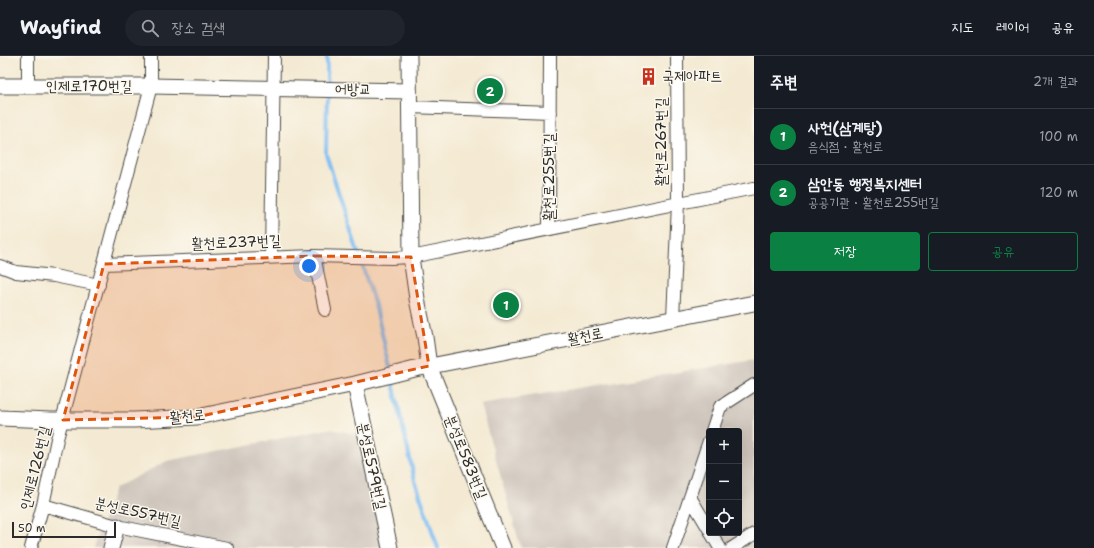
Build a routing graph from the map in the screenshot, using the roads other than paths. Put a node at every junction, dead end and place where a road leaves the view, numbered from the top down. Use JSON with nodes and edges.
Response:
{"nodes":[{"id":1,"x":28,"y":56,"type":"edge"},
{"id":2,"x":151,"y":56,"type":"edge"},
{"id":3,"x":274,"y":56,"type":"edge"},
{"id":4,"x":409,"y":56,"type":"edge"},
{"id":5,"x":550,"y":56,"type":"edge"},
{"id":6,"x":677,"y":56,"type":"edge"},
{"id":7,"x":0,"y":86,"type":"edge"},
{"id":8,"x":28,"y":86,"type":"junction"},
{"id":9,"x":151,"y":86,"type":"junction"},
{"id":10,"x":273,"y":88,"type":"junction"},
{"id":11,"x":313,"y":89,"type":"joint"},
{"id":12,"x":409,"y":91,"type":"junction"},
{"id":13,"x":409,"y":107,"type":"junction"},
{"id":14,"x":550,"y":112,"type":"junction"},
{"id":15,"x":754,"y":188,"type":"edge"},
{"id":16,"x":678,"y":204,"type":"junction"},
{"id":17,"x":549,"y":229,"type":"junction"},
{"id":18,"x":314,"y":256,"type":"junction"},
{"id":19,"x":271,"y":257,"type":"junction"},
{"id":20,"x":334,"y":257,"type":"joint"},
{"id":21,"x":411,"y":257,"type":"junction"},
{"id":22,"x":104,"y":264,"type":"junction"},
{"id":23,"x":0,"y":266,"type":"edge"},
{"id":24,"x":98,"y":285,"type":"junction"},
{"id":25,"x":752,"y":306,"type":"edge"},
{"id":26,"x":325,"y":310,"type":"dead end"},
{"id":27,"x":673,"y":319,"type":"junction"},
{"id":28,"x":422,"y":367,"type":"junction"},
{"id":29,"x":355,"y":384,"type":"junction"},
{"id":30,"x":754,"y":385,"type":"edge"},
{"id":31,"x":0,"y":418,"type":"edge"},
{"id":32,"x":63,"y":420,"type":"junction"},
{"id":33,"x":713,"y":428,"type":"edge"},
{"id":34,"x":706,"y":450,"type":"edge"},
{"id":35,"x":690,"y":496,"type":"junction"},
{"id":36,"x":43,"y":505,"type":"junction"},
{"id":37,"x":706,"y":524,"type":"edge"},
{"id":38,"x":117,"y":526,"type":"junction"},
{"id":39,"x":754,"y":534,"type":"edge"},
{"id":40,"x":713,"y":536,"type":"edge"},
{"id":41,"x":31,"y":548,"type":"edge"},
{"id":42,"x":110,"y":548,"type":"edge"},
{"id":43,"x":227,"y":548,"type":"edge"},
{"id":44,"x":390,"y":548,"type":"edge"},
{"id":45,"x":503,"y":548,"type":"edge"},
{"id":46,"x":672,"y":548,"type":"edge"},
{"id":47,"x":720,"y":548,"type":"edge"},
{"id":48,"x":732,"y":548,"type":"edge"}],
"edges":[{"from":1,"to":8,"type":"street","name":"인제로170번길"},
{"from":2,"to":9,"type":"street","name":"인제로170번길"},
{"from":3,"to":10,"type":"street"},
{"from":4,"to":12,"type":"street"},
{"from":5,"to":14,"type":"street","name":"활천로255번길"},
{"from":6,"to":16,"type":"street","name":"활천로267번길"},
{"from":7,"to":8,"type":"street","name":"인제로170번길"},
{"from":8,"to":9,"type":"street","name":"인제로170번길"},
{"from":9,"to":10,"type":"street","name":"인제로170번길"},
{"from":9,"to":22,"type":"street"},
{"from":10,"to":11,"type":"street","name":"인제로170번길"},
{"from":10,"to":19,"type":"street"},
{"from":11,"to":12,"type":"street","name":"어방교"},
{"from":12,"to":13,"type":"street"},
{"from":13,"to":14,"type":"street"},
{"from":13,"to":21,"type":"street"},
{"from":14,"to":17,"type":"street","name":"활천로255번길"},
{"from":15,"to":16,"type":"street","name":"활천로267번길"},
{"from":16,"to":17,"type":"street"},
{"from":16,"to":27,"type":"street","name":"활천로267번길"},
{"from":17,"to":21,"type":"street","name":"활천로255번길"},
{"from":18,"to":19,"type":"street","name":"활천로237번길"},
{"from":18,"to":20,"type":"street","name":"활천로237번길"},
{"from":18,"to":26,"type":"street"},
{"from":19,"to":22,"type":"street","name":"활천로237번길"},
{"from":20,"to":21,"type":"street","name":"활천로255번길"},
{"from":21,"to":28,"type":"street"},
{"from":22,"to":24,"type":"street"},
{"from":23,"to":24,"type":"street"},
{"from":24,"to":32,"type":"street"},
{"from":25,"to":27,"type":"street","name":"활천로"},
{"from":27,"to":28,"type":"street","name":"활천로"},
{"from":28,"to":29,"type":"street","name":"활천로"},
{"from":28,"to":45,"type":"street","name":"분성로583번길"},
{"from":29,"to":32,"type":"street","name":"활천로"},
{"from":29,"to":44,"type":"street","name":"분성로579번길"},
{"from":30,"to":33,"type":"street"},
{"from":31,"to":32,"type":"street","name":"활천로"},
{"from":32,"to":36,"type":"street","name":"인제로126번길"},
{"from":34,"to":35,"type":"street"},
{"from":35,"to":37,"type":"street"},
{"from":35,"to":46,"type":"street"},
{"from":36,"to":38,"type":"street","name":"분성로557번길"},
{"from":36,"to":41,"type":"street","name":"인제로126번길"},
{"from":38,"to":42,"type":"street"},
{"from":38,"to":43,"type":"street","name":"분성로557번길"},
{"from":39,"to":48,"type":"street"},
{"from":40,"to":47,"type":"street"}]}
